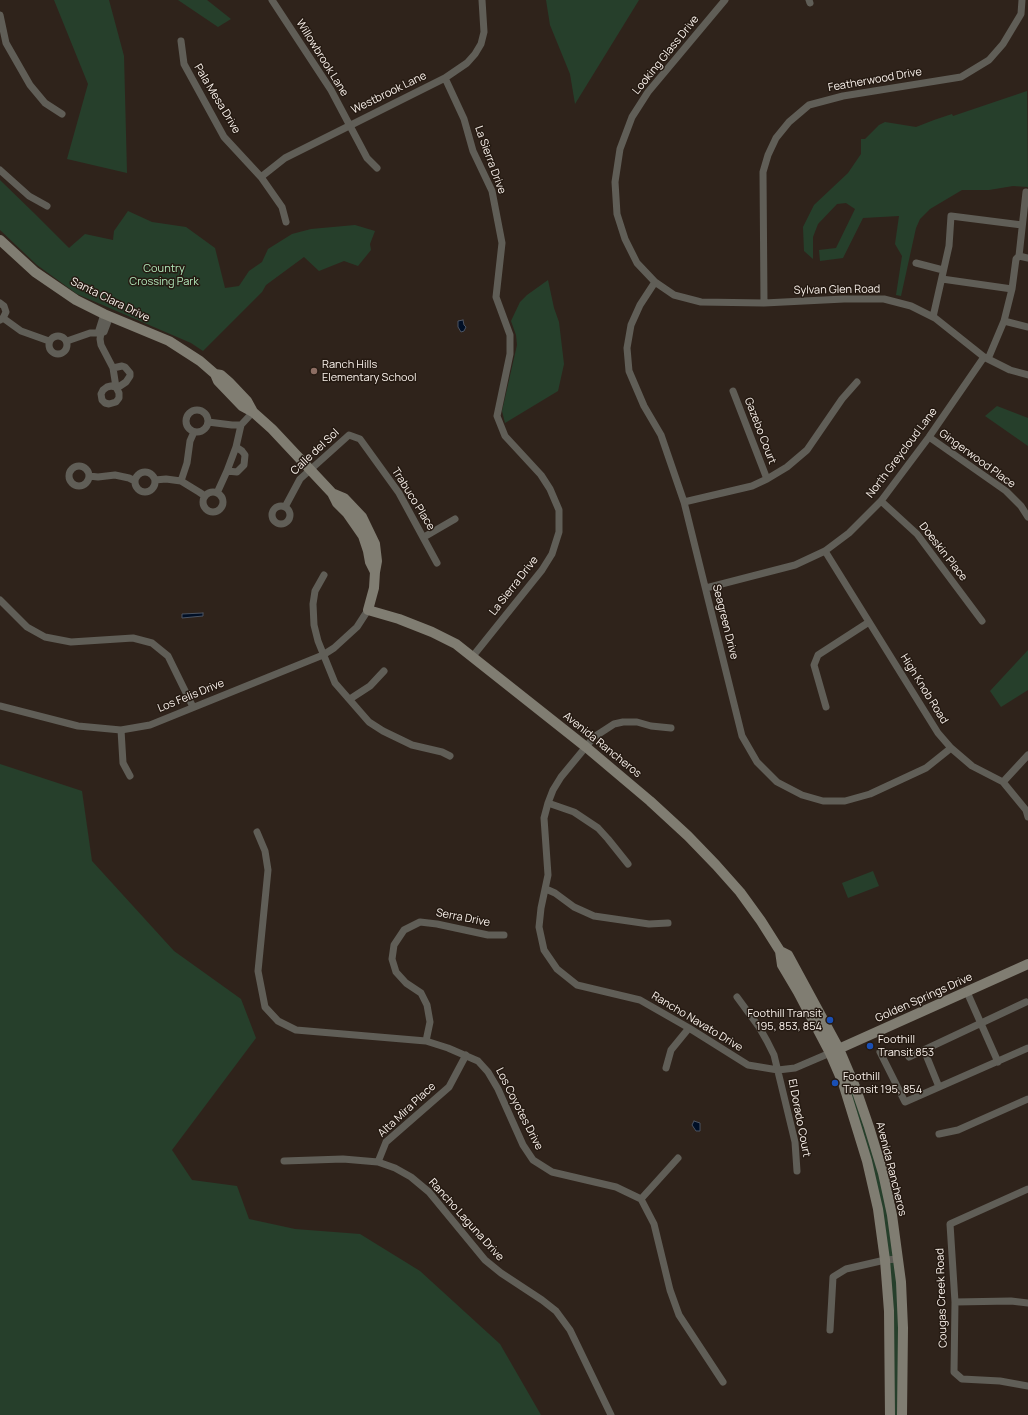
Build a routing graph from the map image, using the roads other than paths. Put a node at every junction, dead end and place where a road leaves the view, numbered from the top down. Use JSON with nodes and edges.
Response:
{"nodes":[{"id":1,"x":272,"y":0,"type":"edge"},
{"id":2,"x":482,"y":0,"type":"edge"},
{"id":3,"x":725,"y":0,"type":"edge"},
{"id":4,"x":1022,"y":0,"type":"edge"},
{"id":5,"x":0,"y":15,"type":"edge"},
{"id":6,"x":181,"y":41,"type":"dead end"},
{"id":7,"x":445,"y":78,"type":"junction"},
{"id":8,"x":62,"y":114,"type":"dead end"},
{"id":9,"x":349,"y":125,"type":"junction"},
{"id":10,"x":377,"y":168,"type":"dead end"},
{"id":11,"x":0,"y":170,"type":"edge"},
{"id":12,"x":261,"y":177,"type":"junction"},
{"id":13,"x":1026,"y":192,"type":"dead end"},
{"id":14,"x":47,"y":206,"type":"dead end"},
{"id":15,"x":286,"y":222,"type":"dead end"},
{"id":16,"x":1022,"y":225,"type":"junction"},
{"id":17,"x":0,"y":240,"type":"edge"},
{"id":18,"x":1019,"y":256,"type":"junction"},
{"id":19,"x":1028,"y":258,"type":"edge"},
{"id":20,"x":916,"y":264,"type":"dead end"},
{"id":21,"x":943,"y":270,"type":"junction"},
{"id":22,"x":942,"y":279,"type":"junction"},
{"id":23,"x":654,"y":282,"type":"junction"},
{"id":24,"x":1012,"y":289,"type":"junction"},
{"id":25,"x":0,"y":303,"type":"edge"},
{"id":26,"x":764,"y":303,"type":"junction"},
{"id":27,"x":107,"y":315,"type":"junction"},
{"id":28,"x":933,"y":317,"type":"junction"},
{"id":29,"x":2,"y":319,"type":"edge"},
{"id":30,"x":1004,"y":321,"type":"junction"},
{"id":31,"x":1028,"y":327,"type":"edge"},
{"id":32,"x":101,"y":333,"type":"junction"},
{"id":33,"x":49,"y":341,"type":"junction"},
{"id":34,"x":66,"y":341,"type":"junction"},
{"id":35,"x":986,"y":358,"type":"junction"},
{"id":36,"x":113,"y":368,"type":"junction"},
{"id":37,"x":1028,"y":375,"type":"edge"},
{"id":38,"x":857,"y":382,"type":"dead end"},
{"id":39,"x":733,"y":391,"type":"dead end"},
{"id":40,"x":253,"y":412,"type":"junction"},
{"id":41,"x":208,"y":422,"type":"junction"},
{"id":42,"x":241,"y":425,"type":"junction"},
{"id":43,"x":194,"y":432,"type":"junction"},
{"id":44,"x":349,"y":435,"type":"joint"},
{"id":45,"x":928,"y":437,"type":"junction"},
{"id":46,"x":236,"y":447,"type":"junction"},
{"id":47,"x":310,"y":469,"type":"junction"},
{"id":48,"x":227,"y":471,"type":"junction"},
{"id":49,"x":89,"y":476,"type":"dead end"},
{"id":50,"x":767,"y":479,"type":"junction"},
{"id":51,"x":155,"y":480,"type":"junction"},
{"id":52,"x":135,"y":481,"type":"junction"},
{"id":53,"x":181,"y":481,"type":"junction"},
{"id":54,"x":217,"y":493,"type":"junction"},
{"id":55,"x":205,"y":496,"type":"junction"},
{"id":56,"x":881,"y":501,"type":"junction"},
{"id":57,"x":684,"y":502,"type":"junction"},
{"id":58,"x":285,"y":507,"type":"dead end"},
{"id":59,"x":1028,"y":517,"type":"edge"},
{"id":60,"x":455,"y":519,"type":"dead end"},
{"id":61,"x":424,"y":537,"type":"junction"},
{"id":62,"x":824,"y":551,"type":"junction"},
{"id":63,"x":437,"y":563,"type":"dead end"},
{"id":64,"x":324,"y":575,"type":"dead end"},
{"id":65,"x":706,"y":588,"type":"junction"},
{"id":66,"x":0,"y":600,"type":"edge"},
{"id":67,"x":368,"y":610,"type":"junction"},
{"id":68,"x":982,"y":621,"type":"dead end"},
{"id":69,"x":869,"y":622,"type":"junction"},
{"id":70,"x":323,"y":655,"type":"junction"},
{"id":71,"x":473,"y":656,"type":"junction"},
{"id":72,"x":384,"y":671,"type":"dead end"},
{"id":73,"x":350,"y":699,"type":"junction"},
{"id":74,"x":0,"y":706,"type":"edge"},
{"id":75,"x":193,"y":707,"type":"junction"},
{"id":76,"x":826,"y":707,"type":"dead end"},
{"id":77,"x":671,"y":728,"type":"dead end"},
{"id":78,"x":121,"y":730,"type":"junction"},
{"id":79,"x":586,"y":747,"type":"junction"},
{"id":80,"x":951,"y":748,"type":"junction"},
{"id":81,"x":1028,"y":755,"type":"edge"},
{"id":82,"x":450,"y":756,"type":"dead end"},
{"id":83,"x":130,"y":776,"type":"dead end"},
{"id":84,"x":1003,"y":782,"type":"junction"},
{"id":85,"x":548,"y":803,"type":"junction"},
{"id":86,"x":1028,"y":817,"type":"edge"},
{"id":87,"x":257,"y":832,"type":"dead end"},
{"id":88,"x":628,"y":864,"type":"dead end"},
{"id":89,"x":546,"y":889,"type":"junction"},
{"id":90,"x":668,"y":923,"type":"dead end"},
{"id":91,"x":504,"y":935,"type":"dead end"},
{"id":92,"x":780,"y":951,"type":"junction"},
{"id":93,"x":1028,"y":964,"type":"edge"},
{"id":94,"x":967,"y":992,"type":"junction"},
{"id":95,"x":737,"y":997,"type":"dead end"},
{"id":96,"x":1026,"y":1002,"type":"dead end"},
{"id":97,"x":981,"y":1024,"type":"junction"},
{"id":98,"x":689,"y":1028,"type":"junction"},
{"id":99,"x":426,"y":1041,"type":"junction"},
{"id":100,"x":839,"y":1048,"type":"junction"},
{"id":101,"x":1028,"y":1048,"type":"edge"},
{"id":102,"x":924,"y":1050,"type":"junction"},
{"id":103,"x":880,"y":1052,"type":"dead end"},
{"id":104,"x":830,"y":1053,"type":"junction"},
{"id":105,"x":466,"y":1055,"type":"junction"},
{"id":106,"x":909,"y":1057,"type":"dead end"},
{"id":107,"x":998,"y":1062,"type":"junction"},
{"id":108,"x":666,"y":1068,"type":"dead end"},
{"id":109,"x":778,"y":1070,"type":"junction"},
{"id":110,"x":939,"y":1087,"type":"junction"},
{"id":111,"x":1028,"y":1099,"type":"edge"},
{"id":112,"x":938,"y":1134,"type":"dead end"},
{"id":113,"x":678,"y":1158,"type":"dead end"},
{"id":114,"x":284,"y":1161,"type":"dead end"},
{"id":115,"x":378,"y":1162,"type":"junction"},
{"id":116,"x":797,"y":1171,"type":"dead end"},
{"id":117,"x":1028,"y":1189,"type":"edge"},
{"id":118,"x":641,"y":1199,"type":"junction"},
{"id":119,"x":898,"y":1259,"type":"junction"},
{"id":120,"x":885,"y":1260,"type":"junction"},
{"id":121,"x":955,"y":1302,"type":"junction"},
{"id":122,"x":1028,"y":1303,"type":"edge"},
{"id":123,"x":830,"y":1330,"type":"dead end"},
{"id":124,"x":723,"y":1382,"type":"dead end"},
{"id":125,"x":1028,"y":1386,"type":"edge"},
{"id":126,"x":611,"y":1415,"type":"edge"},
{"id":127,"x":890,"y":1415,"type":"edge"},
{"id":128,"x":902,"y":1415,"type":"edge"}],
"edges":[{"from":1,"to":9,"type":"street","name":"Willowbrook Lane"},
{"from":2,"to":7,"type":"street","name":"Westbrook Lane"},
{"from":3,"to":23,"type":"street","name":"Looking Glass Drive"},
{"from":4,"to":26,"type":"street","name":"Featherwood Drive"},
{"from":5,"to":8,"type":"street"},
{"from":6,"to":12,"type":"street","name":"Pala Mesa Drive"},
{"from":7,"to":9,"type":"street","name":"Westbrook Lane"},
{"from":7,"to":71,"type":"street","name":"La Sierra Drive"},
{"from":9,"to":10,"type":"street","name":"Willowbrook Lane"},
{"from":9,"to":12,"type":"street","name":"Westbrook Lane"},
{"from":11,"to":14,"type":"street"},
{"from":12,"to":15,"type":"street","name":"Pala Mesa Drive"},
{"from":13,"to":16,"type":"street","name":"North Greycloud Lane"},
{"from":16,"to":18,"type":"street","name":"North Greycloud Lane"},
{"from":16,"to":21,"type":"street"},
{"from":17,"to":27,"type":"main road","name":"Santa Clara Drive"},
{"from":18,"to":19,"type":"street"},
{"from":18,"to":24,"type":"street","name":"North Greycloud Lane"},
{"from":20,"to":21,"type":"street"},
{"from":21,"to":22,"type":"street"},
{"from":22,"to":24,"type":"street"},
{"from":22,"to":28,"type":"street"},
{"from":23,"to":26,"type":"street","name":"Sylvan Glen Road"},
{"from":23,"to":57,"type":"street","name":"Seagreen Drive"},
{"from":24,"to":30,"type":"street","name":"North Greycloud Lane"},
{"from":25,"to":29,"type":"street"},
{"from":26,"to":28,"type":"street","name":"Sylvan Glen Road"},
{"from":27,"to":32,"type":"street"},
{"from":27,"to":40,"type":"main road","name":"Santa Clara Drive"},
{"from":28,"to":35,"type":"street","name":"Sylvan Glen Road"},
{"from":29,"to":33,"type":"street"},
{"from":30,"to":31,"type":"street"},
{"from":30,"to":35,"type":"street","name":"North Greycloud Lane"},
{"from":32,"to":34,"type":"street"},
{"from":32,"to":36,"type":"street"},
{"from":33,"to":34,"type":"street"},
{"from":33,"to":34,"type":"street"},
{"from":35,"to":37,"type":"street","name":"Sylvan Glen Road"},
{"from":35,"to":45,"type":"street","name":"North Greycloud Lane"},
{"from":36,"to":36,"type":"street"},
{"from":38,"to":50,"type":"street"},
{"from":39,"to":50,"type":"street","name":"Gazebo Court"},
{"from":40,"to":42,"type":"street"},
{"from":40,"to":47,"type":"main road","name":"Santa Clara Drive"},
{"from":41,"to":42,"type":"street"},
{"from":41,"to":43,"type":"street"},
{"from":41,"to":43,"type":"street"},
{"from":42,"to":46,"type":"street"},
{"from":43,"to":53,"type":"street"},
{"from":44,"to":47,"type":"street","name":"Calle del Sol"},
{"from":44,"to":61,"type":"street","name":"Trabuco Place"},
{"from":45,"to":56,"type":"street","name":"North Greycloud Lane"},
{"from":45,"to":59,"type":"street","name":"Gingerwood Place"},
{"from":46,"to":48,"type":"street"},
{"from":46,"to":48,"type":"street"},
{"from":47,"to":58,"type":"street","name":"Calle del Sol"},
{"from":47,"to":67,"type":"main road","name":"Santa Clara Drive"},
{"from":48,"to":54,"type":"street"},
{"from":49,"to":52,"type":"street"},
{"from":50,"to":57,"type":"street"},
{"from":51,"to":52,"type":"street"},
{"from":51,"to":52,"type":"street"},
{"from":51,"to":53,"type":"street"},
{"from":53,"to":55,"type":"street"},
{"from":54,"to":55,"type":"street"},
{"from":54,"to":55,"type":"street"},
{"from":56,"to":62,"type":"street","name":"North Greycloud Lane"},
{"from":56,"to":68,"type":"street","name":"Doeskin Place"},
{"from":57,"to":65,"type":"street","name":"Seagreen Drive"},
{"from":60,"to":61,"type":"street"},
{"from":61,"to":63,"type":"street","name":"Trabuco Place"},
{"from":62,"to":65,"type":"street","name":"North Greycloud Lane"},
{"from":62,"to":69,"type":"street","name":"High Knob Road"},
{"from":64,"to":70,"type":"street"},
{"from":65,"to":80,"type":"street","name":"Seagreen Drive"},
{"from":66,"to":75,"type":"street"},
{"from":67,"to":70,"type":"street","name":"Los Felis Drive"},
{"from":67,"to":71,"type":"main road","name":"Avenida Rancheros"},
{"from":69,"to":76,"type":"street"},
{"from":69,"to":80,"type":"street","name":"High Knob Road"},
{"from":70,"to":73,"type":"street"},
{"from":70,"to":75,"type":"street","name":"Los Felis Drive"},
{"from":71,"to":79,"type":"main road","name":"Avenida Rancheros"},
{"from":72,"to":73,"type":"street"},
{"from":73,"to":82,"type":"street"},
{"from":74,"to":78,"type":"street","name":"Los Felis Drive"},
{"from":75,"to":78,"type":"street","name":"Los Felis Drive"},
{"from":77,"to":79,"type":"street","name":"Rancho Navato Drive"},
{"from":78,"to":83,"type":"street"},
{"from":79,"to":85,"type":"street","name":"Rancho Navato Drive"},
{"from":79,"to":92,"type":"main road","name":"Avenida Rancheros"},
{"from":80,"to":84,"type":"street","name":"High Knob Road"},
{"from":81,"to":84,"type":"street"},
{"from":84,"to":86,"type":"street","name":"High Knob Road"},
{"from":85,"to":88,"type":"street"},
{"from":85,"to":89,"type":"street","name":"Rancho Navato Drive"},
{"from":87,"to":99,"type":"street","name":"Los Coyotes Drive"},
{"from":89,"to":90,"type":"street"},
{"from":89,"to":98,"type":"street","name":"Rancho Navato Drive"},
{"from":91,"to":99,"type":"street","name":"Serra Drive"},
{"from":92,"to":100,"type":"main road","name":"Avenida Rancheros"},
{"from":92,"to":104,"type":"main road","name":"Avenida Rancheros"},
{"from":93,"to":94,"type":"main road","name":"Golden Springs Drive"},
{"from":94,"to":97,"type":"street"},
{"from":94,"to":100,"type":"main road","name":"Golden Springs Drive"},
{"from":95,"to":109,"type":"street","name":"El Dorado Court"},
{"from":96,"to":97,"type":"street"},
{"from":97,"to":102,"type":"street"},
{"from":97,"to":107,"type":"street"},
{"from":98,"to":108,"type":"street"},
{"from":98,"to":109,"type":"street","name":"Rancho Navato Drive"},
{"from":99,"to":105,"type":"street","name":"Los Coyotes Drive"},
{"from":100,"to":104,"type":"main road","name":"Golden Springs Drive"},
{"from":100,"to":119,"type":"main road","name":"Avenida Rancheros"},
{"from":101,"to":107,"type":"street"},
{"from":102,"to":106,"type":"street"},
{"from":102,"to":110,"type":"street"},
{"from":103,"to":110,"type":"street"},
{"from":104,"to":109,"type":"street","name":"Rancho Navato Drive"},
{"from":104,"to":120,"type":"main road","name":"Avenida Rancheros"},
{"from":105,"to":115,"type":"street","name":"Alta Mira Place"},
{"from":105,"to":118,"type":"street","name":"Los Coyotes Drive"},
{"from":107,"to":110,"type":"street"},
{"from":109,"to":116,"type":"street","name":"El Dorado Court"},
{"from":111,"to":112,"type":"street"},
{"from":113,"to":118,"type":"street"},
{"from":114,"to":115,"type":"street","name":"Rancho Laguna Drive"},
{"from":115,"to":126,"type":"street","name":"Rancho Laguna Drive"},
{"from":117,"to":121,"type":"street","name":"Cougas Creek Road"},
{"from":118,"to":124,"type":"street"},
{"from":119,"to":120,"type":"street"},
{"from":119,"to":128,"type":"main road","name":"Avenida Rancheros"},
{"from":120,"to":123,"type":"street"},
{"from":120,"to":127,"type":"main road","name":"Avenida Rancheros"},
{"from":121,"to":122,"type":"street"},
{"from":121,"to":125,"type":"street","name":"Cougas Creek Road"}]}
